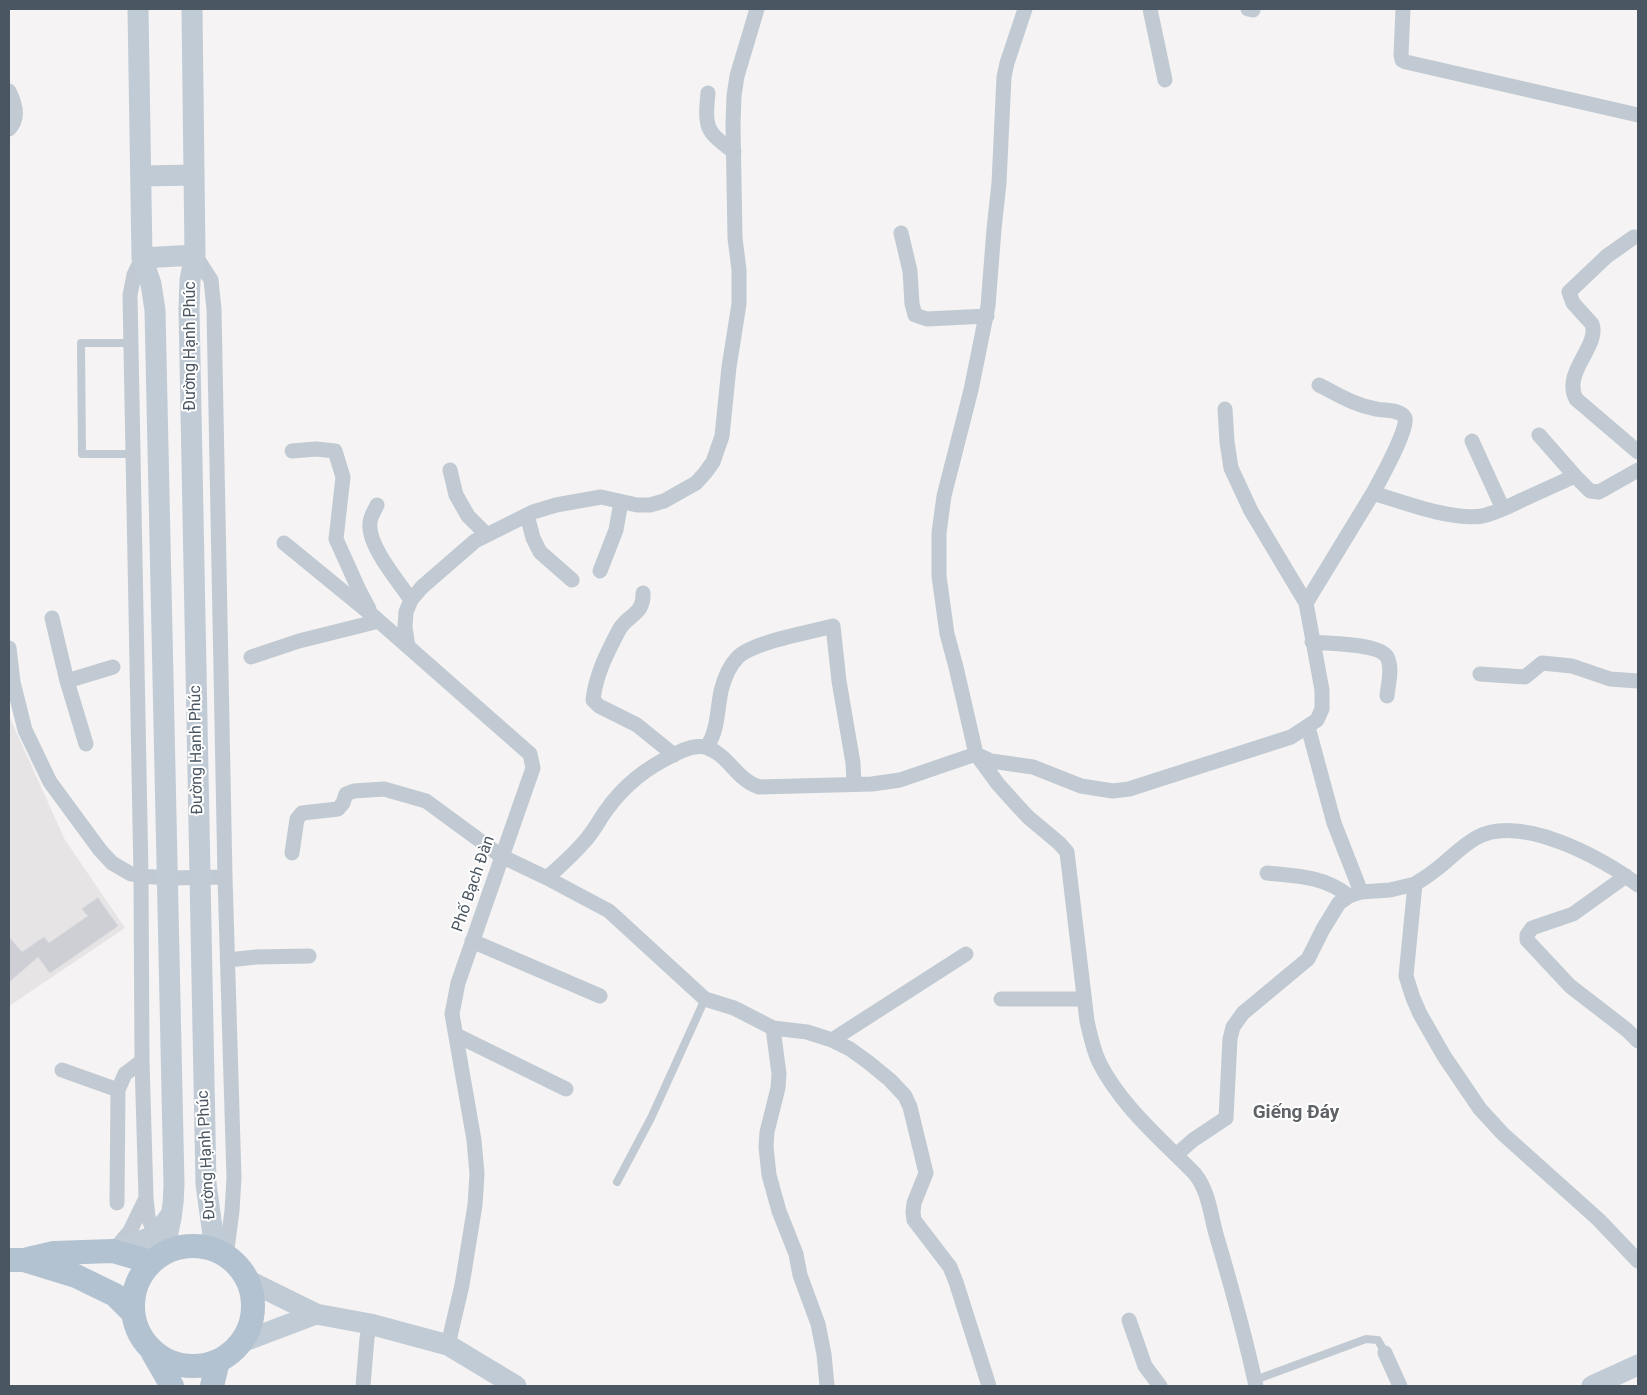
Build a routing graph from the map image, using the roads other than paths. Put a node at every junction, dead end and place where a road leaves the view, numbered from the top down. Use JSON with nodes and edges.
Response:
{"nodes":[{"id":1,"x":138,"y":9,"type":"edge"},
{"id":2,"x":192,"y":9,"type":"edge"},
{"id":3,"x":757,"y":9,"type":"edge"},
{"id":4,"x":1025,"y":9,"type":"edge"},
{"id":5,"x":1150,"y":9,"type":"edge"},
{"id":6,"x":1403,"y":9,"type":"edge"},
{"id":7,"x":1166,"y":80,"type":"dead end"},
{"id":8,"x":9,"y":90,"type":"edge"},
{"id":9,"x":708,"y":93,"type":"dead end"},
{"id":10,"x":1638,"y":115,"type":"edge"},
{"id":11,"x":9,"y":129,"type":"edge"},
{"id":12,"x":734,"y":152,"type":"junction"},
{"id":13,"x":194,"y":175,"type":"junction"},
{"id":14,"x":141,"y":176,"type":"junction"},
{"id":15,"x":901,"y":234,"type":"dead end"},
{"id":16,"x":1634,"y":237,"type":"dead end"},
{"id":17,"x":195,"y":255,"type":"junction"},
{"id":18,"x":142,"y":258,"type":"junction"},
{"id":19,"x":987,"y":316,"type":"junction"},
{"id":20,"x":131,"y":343,"type":"junction"},
{"id":21,"x":1319,"y":385,"type":"dead end"},
{"id":22,"x":1225,"y":409,"type":"dead end"},
{"id":23,"x":1539,"y":435,"type":"dead end"},
{"id":24,"x":1472,"y":441,"type":"dead end"},
{"id":25,"x":292,"y":451,"type":"dead end"},
{"id":26,"x":1638,"y":452,"type":"edge"},
{"id":27,"x":133,"y":454,"type":"junction"},
{"id":28,"x":450,"y":470,"type":"dead end"},
{"id":29,"x":1638,"y":470,"type":"edge"},
{"id":30,"x":1575,"y":476,"type":"junction"},
{"id":31,"x":1373,"y":493,"type":"junction"},
{"id":32,"x":621,"y":502,"type":"junction"},
{"id":33,"x":377,"y":504,"type":"dead end"},
{"id":34,"x":1503,"y":509,"type":"junction"},
{"id":35,"x":526,"y":515,"type":"junction"},
{"id":36,"x":488,"y":535,"type":"junction"},
{"id":37,"x":284,"y":543,"type":"dead end"},
{"id":38,"x":600,"y":571,"type":"dead end"},
{"id":39,"x":572,"y":580,"type":"dead end"},
{"id":40,"x":643,"y":593,"type":"dead end"},
{"id":41,"x":411,"y":600,"type":"junction"},
{"id":42,"x":1306,"y":603,"type":"junction"},
{"id":43,"x":52,"y":618,"type":"dead end"},
{"id":44,"x":376,"y":618,"type":"junction"},
{"id":45,"x":1312,"y":642,"type":"junction"},
{"id":46,"x":408,"y":647,"type":"junction"},
{"id":47,"x":9,"y":655,"type":"edge"},
{"id":48,"x":251,"y":657,"type":"dead end"},
{"id":49,"x":112,"y":667,"type":"dead end"},
{"id":50,"x":1480,"y":674,"type":"dead end"},
{"id":51,"x":67,"y":681,"type":"junction"},
{"id":52,"x":1638,"y":681,"type":"edge"},
{"id":53,"x":1387,"y":696,"type":"dead end"},
{"id":54,"x":1308,"y":727,"type":"junction"},
{"id":55,"x":86,"y":744,"type":"dead end"},
{"id":56,"x":707,"y":747,"type":"junction"},
{"id":57,"x":976,"y":754,"type":"junction"},
{"id":58,"x":674,"y":755,"type":"junction"},
{"id":59,"x":854,"y":784,"type":"junction"},
{"id":60,"x":292,"y":853,"type":"dead end"},
{"id":61,"x":501,"y":856,"type":"junction"},
{"id":62,"x":1267,"y":874,"type":"dead end"},
{"id":63,"x":141,"y":876,"type":"junction"},
{"id":64,"x":1626,"y":876,"type":"junction"},
{"id":65,"x":225,"y":877,"type":"junction"},
{"id":66,"x":168,"y":878,"type":"junction"},
{"id":67,"x":200,"y":878,"type":"junction"},
{"id":68,"x":547,"y":878,"type":"junction"},
{"id":69,"x":1415,"y":884,"type":"junction"},
{"id":70,"x":1638,"y":885,"type":"edge"},
{"id":71,"x":1355,"y":894,"type":"junction"},
{"id":72,"x":472,"y":942,"type":"junction"},
{"id":73,"x":966,"y":954,"type":"dead end"},
{"id":74,"x":309,"y":956,"type":"dead end"},
{"id":75,"x":228,"y":960,"type":"junction"},
{"id":76,"x":600,"y":996,"type":"dead end"},
{"id":77,"x":705,"y":999,"type":"junction"},
{"id":78,"x":1001,"y":999,"type":"dead end"},
{"id":79,"x":1083,"y":999,"type":"junction"},
{"id":80,"x":773,"y":1028,"type":"junction"},
{"id":81,"x":456,"y":1035,"type":"junction"},
{"id":82,"x":832,"y":1040,"type":"junction"},
{"id":83,"x":1638,"y":1041,"type":"edge"},
{"id":84,"x":142,"y":1061,"type":"junction"},
{"id":85,"x":62,"y":1070,"type":"dead end"},
{"id":86,"x":566,"y":1089,"type":"dead end"},
{"id":87,"x":118,"y":1090,"type":"junction"},
{"id":88,"x":1176,"y":1155,"type":"junction"},
{"id":89,"x":617,"y":1182,"type":"dead end"},
{"id":90,"x":146,"y":1198,"type":"junction"},
{"id":91,"x":117,"y":1203,"type":"dead end"},
{"id":92,"x":156,"y":1250,"type":"junction"},
{"id":93,"x":113,"y":1251,"type":"junction"},
{"id":94,"x":226,"y":1256,"type":"junction"},
{"id":95,"x":16,"y":1260,"type":"edge"},
{"id":96,"x":1638,"y":1261,"type":"edge"},
{"id":97,"x":247,"y":1280,"type":"junction"},
{"id":98,"x":132,"y":1312,"type":"junction"},
{"id":99,"x":316,"y":1314,"type":"junction"},
{"id":100,"x":1129,"y":1320,"type":"dead end"},
{"id":101,"x":370,"y":1324,"type":"junction"},
{"id":102,"x":242,"y":1342,"type":"junction"},
{"id":103,"x":448,"y":1345,"type":"junction"},
{"id":104,"x":154,"y":1353,"type":"junction"},
{"id":105,"x":1385,"y":1353,"type":"joint"},
{"id":106,"x":218,"y":1361,"type":"junction"},
{"id":107,"x":1638,"y":1365,"type":"edge"},
{"id":108,"x":1256,"y":1383,"type":"edge"},
{"id":109,"x":172,"y":1386,"type":"edge"},
{"id":110,"x":212,"y":1386,"type":"edge"},
{"id":111,"x":363,"y":1386,"type":"edge"},
{"id":112,"x":516,"y":1386,"type":"edge"},
{"id":113,"x":827,"y":1386,"type":"edge"},
{"id":114,"x":989,"y":1386,"type":"edge"},
{"id":115,"x":1160,"y":1386,"type":"edge"},
{"id":116,"x":1400,"y":1386,"type":"edge"},
{"id":117,"x":1592,"y":1386,"type":"edge"}],
"edges":[{"from":1,"to":14,"type":"main road","name":"Đường Hạnh Phúc"},
{"from":2,"to":13,"type":"main road","name":"Đường Hạnh Phúc"},
{"from":3,"to":12,"type":"street"},
{"from":4,"to":19,"type":"street"},
{"from":5,"to":7,"type":"street"},
{"from":6,"to":10,"type":"street"},
{"from":8,"to":11,"type":"street"},
{"from":9,"to":12,"type":"street"},
{"from":12,"to":32,"type":"street"},
{"from":13,"to":14,"type":"main road"},
{"from":13,"to":17,"type":"main road","name":"Đường Hạnh Phúc"},
{"from":14,"to":18,"type":"main road","name":"Đường Hạnh Phúc"},
{"from":15,"to":19,"type":"street"},
{"from":16,"to":26,"type":"street"},
{"from":17,"to":18,"type":"main road"},
{"from":17,"to":65,"type":"street","name":"Đường Hạnh Phúc"},
{"from":17,"to":67,"type":"main road","name":"Đường Hạnh Phúc"},
{"from":18,"to":20,"type":"street","name":"Đường Hạnh Phúc"},
{"from":18,"to":66,"type":"main road","name":"Đường Hạnh Phúc"},
{"from":19,"to":57,"type":"street"},
{"from":20,"to":27,"type":"street","name":"Đường Hạnh Phúc"},
{"from":20,"to":27,"type":"lane"},
{"from":21,"to":31,"type":"street"},
{"from":22,"to":42,"type":"street"},
{"from":23,"to":30,"type":"street"},
{"from":24,"to":34,"type":"street"},
{"from":25,"to":44,"type":"street"},
{"from":27,"to":63,"type":"street","name":"Đường Hạnh Phúc"},
{"from":28,"to":36,"type":"street"},
{"from":29,"to":30,"type":"street"},
{"from":30,"to":34,"type":"street"},
{"from":31,"to":34,"type":"street"},
{"from":31,"to":42,"type":"street"},
{"from":32,"to":35,"type":"street"},
{"from":32,"to":38,"type":"street"},
{"from":33,"to":41,"type":"street"},
{"from":35,"to":36,"type":"street"},
{"from":35,"to":39,"type":"street"},
{"from":36,"to":41,"type":"street"},
{"from":37,"to":44,"type":"street","name":"Phố Bạch Đàn"},
{"from":40,"to":58,"type":"street"},
{"from":41,"to":46,"type":"street"},
{"from":42,"to":45,"type":"street"},
{"from":43,"to":51,"type":"street"},
{"from":44,"to":46,"type":"street","name":"Phố Bạch Đàn"},
{"from":44,"to":48,"type":"street"},
{"from":45,"to":53,"type":"street"},
{"from":45,"to":54,"type":"street"},
{"from":46,"to":61,"type":"street","name":"Phố Bạch Đàn"},
{"from":47,"to":63,"type":"street"},
{"from":49,"to":51,"type":"street"},
{"from":50,"to":52,"type":"street"},
{"from":51,"to":55,"type":"street"},
{"from":54,"to":57,"type":"street"},
{"from":54,"to":71,"type":"street"},
{"from":56,"to":58,"type":"street"},
{"from":56,"to":59,"type":"street"},
{"from":56,"to":59,"type":"street"},
{"from":57,"to":59,"type":"street"},
{"from":57,"to":79,"type":"street"},
{"from":58,"to":68,"type":"street"},
{"from":60,"to":61,"type":"street"},
{"from":61,"to":68,"type":"street"},
{"from":61,"to":72,"type":"street","name":"Phố Bạch Đàn"},
{"from":62,"to":71,"type":"street"},
{"from":63,"to":66,"type":"street"},
{"from":63,"to":84,"type":"street","name":"Đường Hạnh Phúc"},
{"from":64,"to":69,"type":"street"},
{"from":64,"to":70,"type":"street"},
{"from":64,"to":83,"type":"street"},
{"from":65,"to":67,"type":"street"},
{"from":65,"to":75,"type":"street","name":"Đường Hạnh Phúc"},
{"from":66,"to":67,"type":"street"},
{"from":66,"to":92,"type":"main road","name":"Đường Hạnh Phúc"},
{"from":67,"to":94,"type":"main road","name":"Đường Hạnh Phúc"},
{"from":68,"to":77,"type":"street"},
{"from":69,"to":71,"type":"street"},
{"from":69,"to":96,"type":"street"},
{"from":71,"to":88,"type":"street"},
{"from":72,"to":76,"type":"street"},
{"from":72,"to":81,"type":"street","name":"Phố Bạch Đàn"},
{"from":73,"to":82,"type":"street"},
{"from":74,"to":75,"type":"street"},
{"from":75,"to":94,"type":"street","name":"Đường Hạnh Phúc"},
{"from":77,"to":80,"type":"street"},
{"from":77,"to":89,"type":"lane"},
{"from":78,"to":79,"type":"street"},
{"from":79,"to":88,"type":"street"},
{"from":80,"to":82,"type":"street"},
{"from":80,"to":113,"type":"street"},
{"from":81,"to":86,"type":"street"},
{"from":81,"to":103,"type":"street","name":"Phố Bạch Đàn"},
{"from":82,"to":114,"type":"street"},
{"from":84,"to":87,"type":"street"},
{"from":84,"to":90,"type":"street","name":"Đường Hạnh Phúc"},
{"from":85,"to":87,"type":"street"},
{"from":87,"to":91,"type":"street"},
{"from":88,"to":108,"type":"street"},
{"from":90,"to":92,"type":"street","name":"Đường Hạnh Phúc"},
{"from":90,"to":93,"type":"street","name":"Đường Hạnh Phúc"},
{"from":92,"to":93,"type":"main road"},
{"from":92,"to":94,"type":"main road"},
{"from":92,"to":98,"type":"main road"},
{"from":93,"to":95,"type":"main road"},
{"from":94,"to":97,"type":"main road"},
{"from":95,"to":98,"type":"main road"},
{"from":97,"to":99,"type":"main road"},
{"from":97,"to":102,"type":"main road"},
{"from":98,"to":104,"type":"main road"},
{"from":99,"to":101,"type":"main road"},
{"from":99,"to":102,"type":"main road"},
{"from":100,"to":115,"type":"street"},
{"from":101,"to":103,"type":"main road"},
{"from":101,"to":111,"type":"street"},
{"from":102,"to":106,"type":"main road"},
{"from":103,"to":112,"type":"main road"},
{"from":104,"to":106,"type":"main road"},
{"from":104,"to":109,"type":"main road"},
{"from":105,"to":108,"type":"lane"},
{"from":105,"to":116,"type":"street"},
{"from":106,"to":110,"type":"main road"},
{"from":107,"to":117,"type":"main road"}]}
